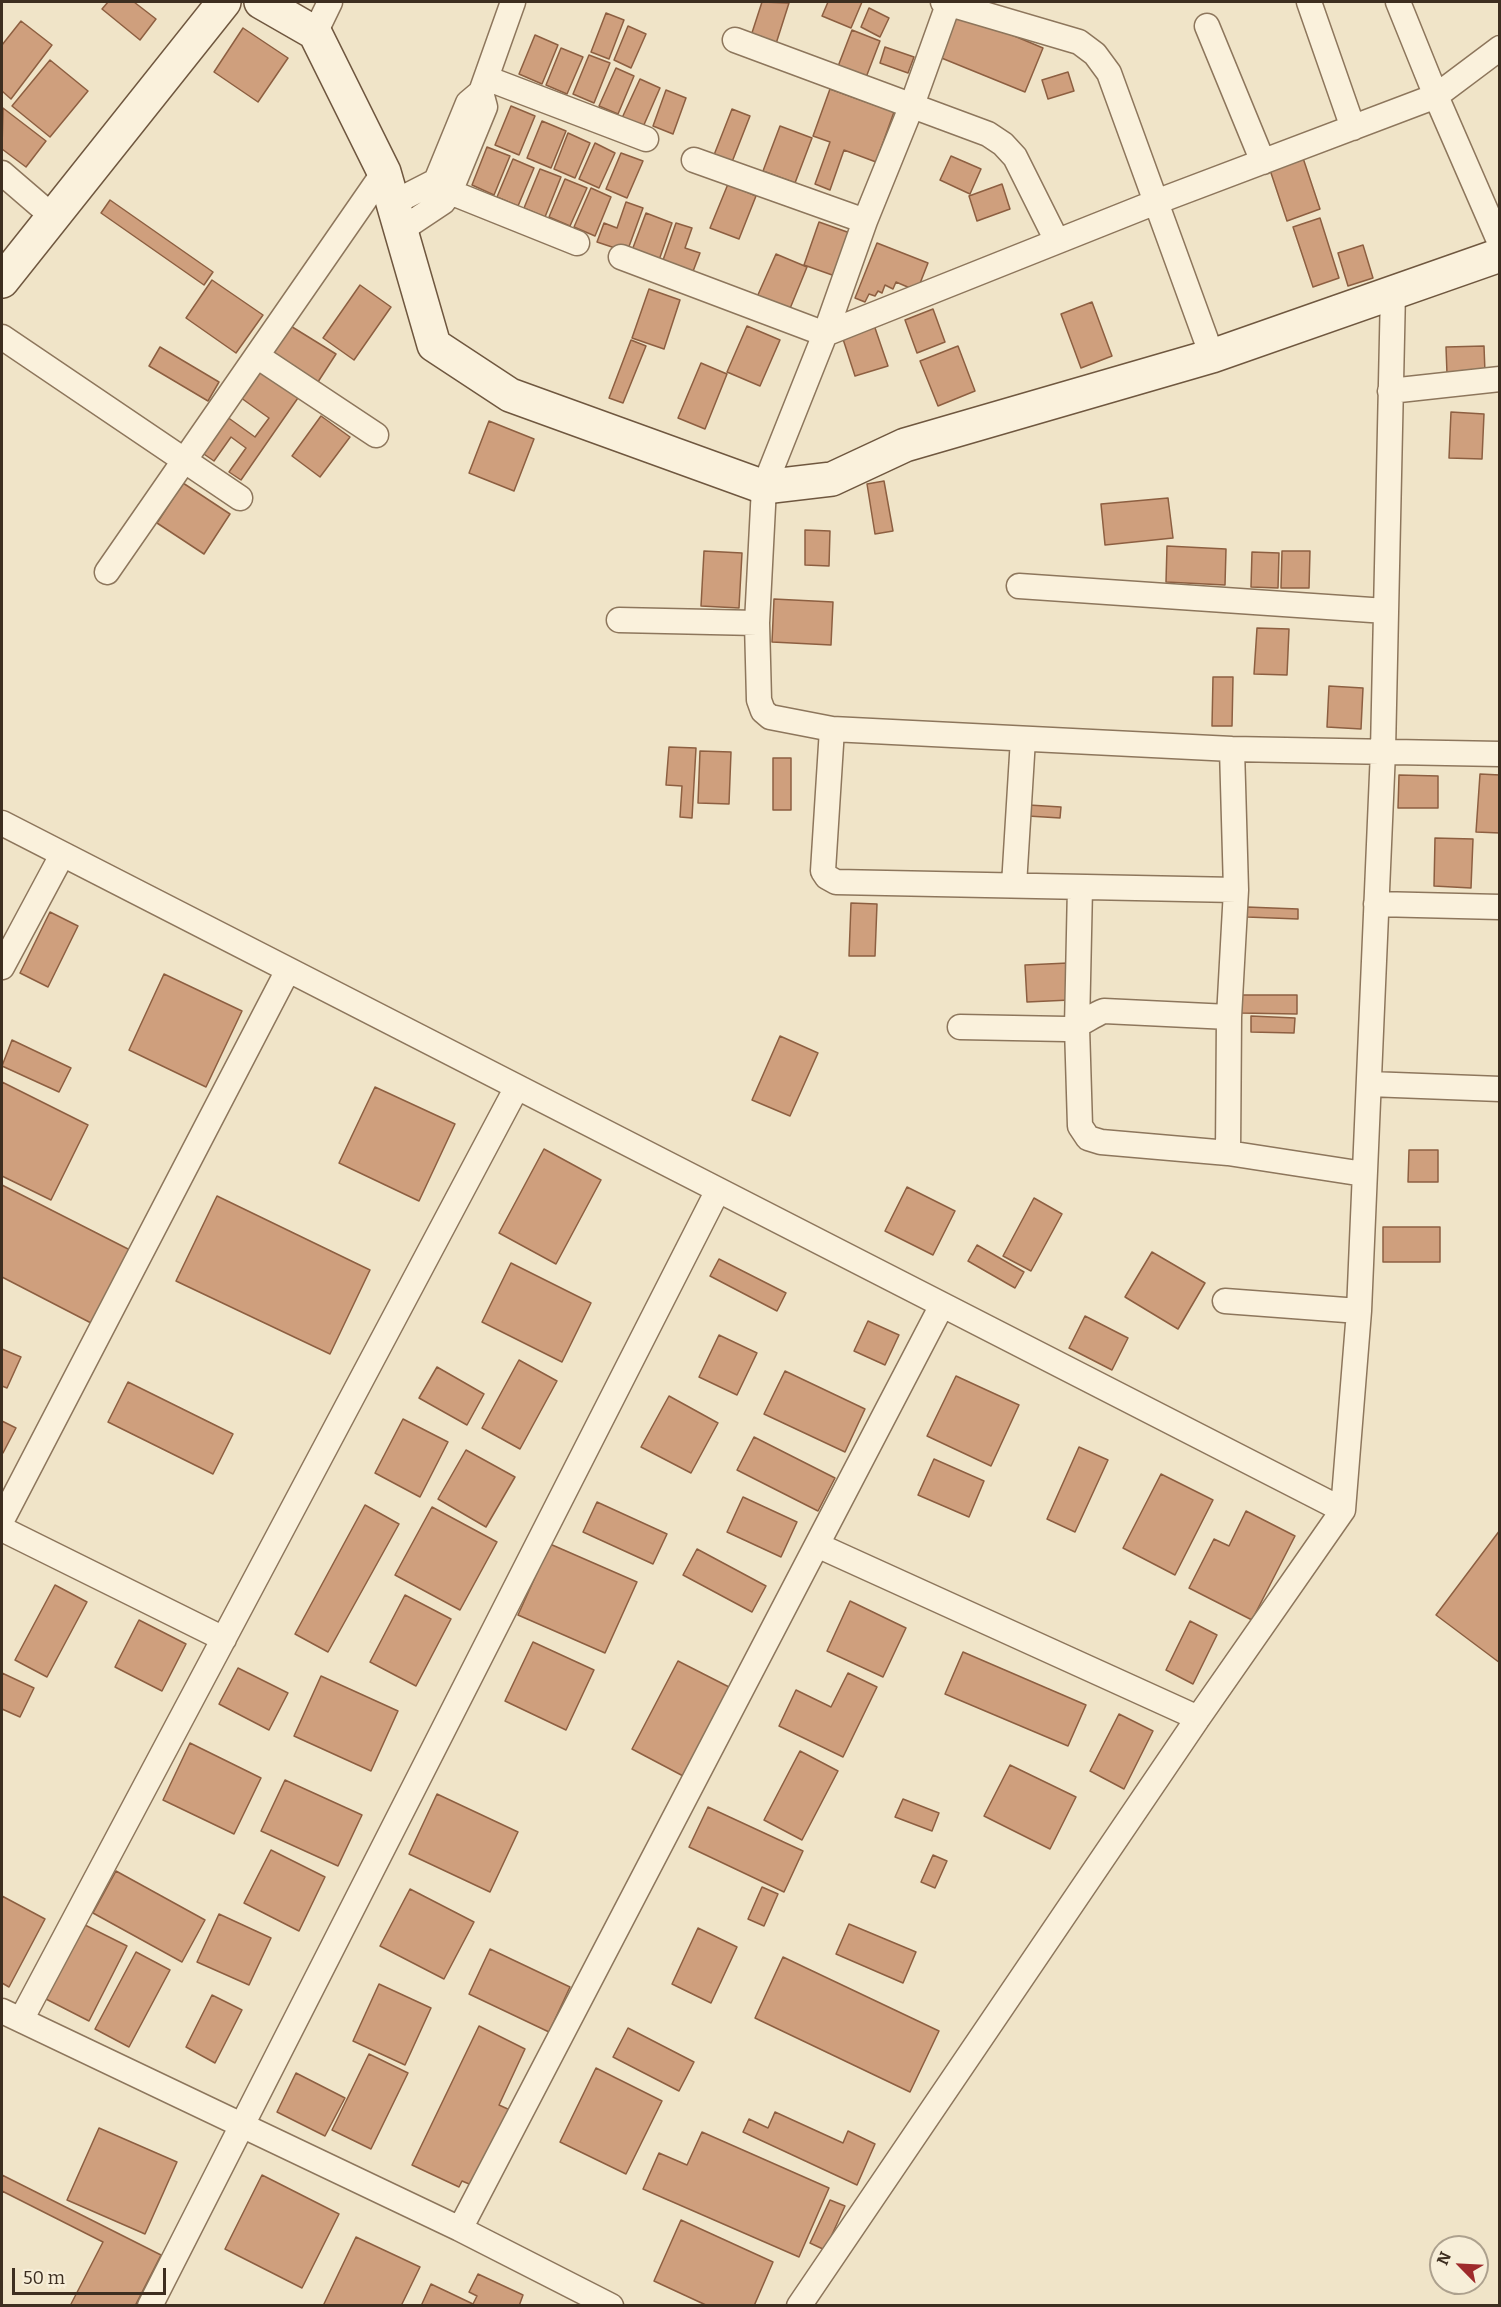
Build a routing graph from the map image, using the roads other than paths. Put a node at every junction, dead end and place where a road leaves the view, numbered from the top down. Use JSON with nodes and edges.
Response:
{"nodes":[{"id":1,"x":224,"y":2,"type":"edge"},
{"id":2,"x":261,"y":2,"type":"edge"},
{"id":3,"x":330,"y":2,"type":"edge"},
{"id":4,"x":513,"y":2,"type":"edge"},
{"id":5,"x":947,"y":2,"type":"edge"},
{"id":6,"x":1309,"y":2,"type":"edge"},
{"id":7,"x":1398,"y":2,"type":"edge"},
{"id":8,"x":1207,"y":26,"type":"dead end"},
{"id":9,"x":315,"y":33,"type":"junction"},
{"id":10,"x":735,"y":40,"type":"dead end"},
{"id":11,"x":1500,"y":48,"type":"edge"},
{"id":12,"x":483,"y":85,"type":"junction"},
{"id":13,"x":1436,"y":96,"type":"junction"},
{"id":14,"x":912,"y":105,"type":"junction"},
{"id":15,"x":1353,"y":128,"type":"junction"},
{"id":16,"x":646,"y":139,"type":"dead end"},
{"id":17,"x":694,"y":160,"type":"dead end"},
{"id":18,"x":1263,"y":162,"type":"junction"},
{"id":19,"x":384,"y":172,"type":"junction"},
{"id":20,"x":2,"y":173,"type":"edge"},
{"id":21,"x":450,"y":192,"type":"junction"},
{"id":22,"x":1156,"y":202,"type":"junction"},
{"id":23,"x":52,"y":216,"type":"junction"},
{"id":24,"x":397,"y":217,"type":"junction"},
{"id":25,"x":865,"y":221,"type":"junction"},
{"id":26,"x":1057,"y":241,"type":"junction"},
{"id":27,"x":577,"y":243,"type":"dead end"},
{"id":28,"x":1500,"y":243,"type":"edge"},
{"id":29,"x":1500,"y":255,"type":"edge"},
{"id":30,"x":621,"y":257,"type":"dead end"},
{"id":31,"x":2,"y":281,"type":"edge"},
{"id":32,"x":1392,"y":291,"type":"junction"},
{"id":33,"x":825,"y":334,"type":"junction"},
{"id":34,"x":2,"y":337,"type":"edge"},
{"id":35,"x":257,"y":356,"type":"junction"},
{"id":36,"x":1212,"y":356,"type":"junction"},
{"id":37,"x":1500,"y":379,"type":"edge"},
{"id":38,"x":1390,"y":391,"type":"junction"},
{"id":39,"x":376,"y":435,"type":"dead end"},
{"id":40,"x":184,"y":462,"type":"junction"},
{"id":41,"x":764,"y":487,"type":"junction"},
{"id":42,"x":240,"y":498,"type":"dead end"},
{"id":43,"x":107,"y":572,"type":"dead end"},
{"id":44,"x":1019,"y":586,"type":"dead end"},
{"id":45,"x":1386,"y":611,"type":"junction"},
{"id":46,"x":619,"y":620,"type":"dead end"},
{"id":47,"x":757,"y":623,"type":"junction"},
{"id":48,"x":832,"y":729,"type":"junction"},
{"id":49,"x":1023,"y":739,"type":"junction"},
{"id":50,"x":1232,"y":749,"type":"junction"},
{"id":51,"x":1383,"y":750,"type":"junction"},
{"id":52,"x":1500,"y":754,"type":"edge"},
{"id":53,"x":2,"y":824,"type":"edge"},
{"id":54,"x":62,"y":855,"type":"junction"},
{"id":55,"x":1014,"y":885,"type":"junction"},
{"id":56,"x":1080,"y":887,"type":"junction"},
{"id":57,"x":1236,"y":890,"type":"junction"},
{"id":58,"x":1377,"y":904,"type":"junction"},
{"id":59,"x":1500,"y":907,"type":"edge"},
{"id":60,"x":2,"y":967,"type":"edge"},
{"id":61,"x":288,"y":970,"type":"junction"},
{"id":62,"x":1229,"y":1017,"type":"junction"},
{"id":63,"x":960,"y":1027,"type":"dead end"},
{"id":64,"x":1077,"y":1027,"type":"junction"},
{"id":65,"x":1369,"y":1084,"type":"junction"},
{"id":66,"x":517,"y":1087,"type":"junction"},
{"id":67,"x":1500,"y":1089,"type":"edge"},
{"id":68,"x":1228,"y":1153,"type":"junction"},
{"id":69,"x":1364,"y":1174,"type":"junction"},
{"id":70,"x":718,"y":1190,"type":"junction"},
{"id":71,"x":1225,"y":1301,"type":"dead end"},
{"id":72,"x":942,"y":1305,"type":"junction"},
{"id":73,"x":1359,"y":1311,"type":"junction"},
{"id":74,"x":1343,"y":1510,"type":"junction"},
{"id":75,"x":2,"y":1520,"type":"edge"},
{"id":76,"x":2,"y":1529,"type":"edge"},
{"id":77,"x":817,"y":1545,"type":"junction"},
{"id":78,"x":224,"y":1639,"type":"junction"},
{"id":79,"x":1198,"y":1718,"type":"junction"},
{"id":80,"x":11,"y":2016,"type":"edge"},
{"id":81,"x":242,"y":2125,"type":"junction"},
{"id":82,"x":460,"y":2229,"type":"junction"},
{"id":83,"x":150,"y":2306,"type":"edge"},
{"id":84,"x":611,"y":2306,"type":"edge"},
{"id":85,"x":799,"y":2306,"type":"edge"}],
"edges":[{"from":1,"to":23,"type":"street"},
{"from":2,"to":9,"type":"street"},
{"from":3,"to":9,"type":"street"},
{"from":4,"to":12,"type":"street"},
{"from":5,"to":14,"type":"street"},
{"from":5,"to":22,"type":"street"},
{"from":6,"to":15,"type":"street"},
{"from":7,"to":13,"type":"street"},
{"from":8,"to":18,"type":"street"},
{"from":9,"to":19,"type":"street"},
{"from":10,"to":14,"type":"street"},
{"from":11,"to":13,"type":"street"},
{"from":12,"to":16,"type":"street"},
{"from":12,"to":21,"type":"street"},
{"from":12,"to":24,"type":"street"},
{"from":13,"to":15,"type":"street"},
{"from":13,"to":28,"type":"street"},
{"from":14,"to":25,"type":"street"},
{"from":14,"to":26,"type":"street"},
{"from":15,"to":18,"type":"street"},
{"from":17,"to":25,"type":"street"},
{"from":18,"to":22,"type":"street"},
{"from":19,"to":24,"type":"street"},
{"from":19,"to":35,"type":"street"},
{"from":20,"to":23,"type":"street"},
{"from":21,"to":24,"type":"street"},
{"from":21,"to":27,"type":"street"},
{"from":22,"to":26,"type":"street"},
{"from":22,"to":36,"type":"street"},
{"from":23,"to":31,"type":"street"},
{"from":24,"to":41,"type":"street"},
{"from":25,"to":33,"type":"street"},
{"from":26,"to":33,"type":"street"},
{"from":29,"to":32,"type":"street"},
{"from":30,"to":33,"type":"street"},
{"from":32,"to":36,"type":"street"},
{"from":32,"to":38,"type":"street"},
{"from":33,"to":41,"type":"street"},
{"from":34,"to":40,"type":"street"},
{"from":35,"to":39,"type":"street"},
{"from":35,"to":40,"type":"street"},
{"from":36,"to":41,"type":"street"},
{"from":37,"to":38,"type":"street"},
{"from":38,"to":45,"type":"street"},
{"from":40,"to":42,"type":"street"},
{"from":40,"to":43,"type":"street"},
{"from":41,"to":47,"type":"street"},
{"from":44,"to":45,"type":"street"},
{"from":45,"to":51,"type":"street"},
{"from":46,"to":47,"type":"street"},
{"from":47,"to":48,"type":"street"},
{"from":48,"to":49,"type":"street"},
{"from":48,"to":55,"type":"street"},
{"from":49,"to":50,"type":"street"},
{"from":49,"to":55,"type":"street"},
{"from":50,"to":51,"type":"street"},
{"from":50,"to":57,"type":"street"},
{"from":51,"to":52,"type":"street"},
{"from":51,"to":58,"type":"street"},
{"from":53,"to":54,"type":"street"},
{"from":54,"to":60,"type":"street"},
{"from":54,"to":61,"type":"street"},
{"from":55,"to":56,"type":"street"},
{"from":56,"to":57,"type":"street"},
{"from":56,"to":64,"type":"street"},
{"from":57,"to":62,"type":"street"},
{"from":58,"to":59,"type":"street"},
{"from":58,"to":65,"type":"street"},
{"from":61,"to":66,"type":"street"},
{"from":61,"to":75,"type":"street"},
{"from":62,"to":64,"type":"street"},
{"from":62,"to":68,"type":"street"},
{"from":63,"to":64,"type":"street"},
{"from":64,"to":68,"type":"street"},
{"from":65,"to":67,"type":"street"},
{"from":65,"to":69,"type":"street"},
{"from":66,"to":70,"type":"street"},
{"from":66,"to":78,"type":"street"},
{"from":68,"to":69,"type":"street"},
{"from":69,"to":73,"type":"street"},
{"from":70,"to":72,"type":"street"},
{"from":70,"to":81,"type":"street"},
{"from":71,"to":73,"type":"street"},
{"from":72,"to":74,"type":"street"},
{"from":72,"to":77,"type":"street"},
{"from":73,"to":74,"type":"street"},
{"from":74,"to":79,"type":"street"},
{"from":76,"to":78,"type":"street"},
{"from":77,"to":79,"type":"street"},
{"from":77,"to":82,"type":"street"},
{"from":78,"to":80,"type":"street"},
{"from":79,"to":85,"type":"street"},
{"from":80,"to":81,"type":"street"},
{"from":81,"to":82,"type":"street"},
{"from":81,"to":83,"type":"street"},
{"from":82,"to":84,"type":"street"}]}
